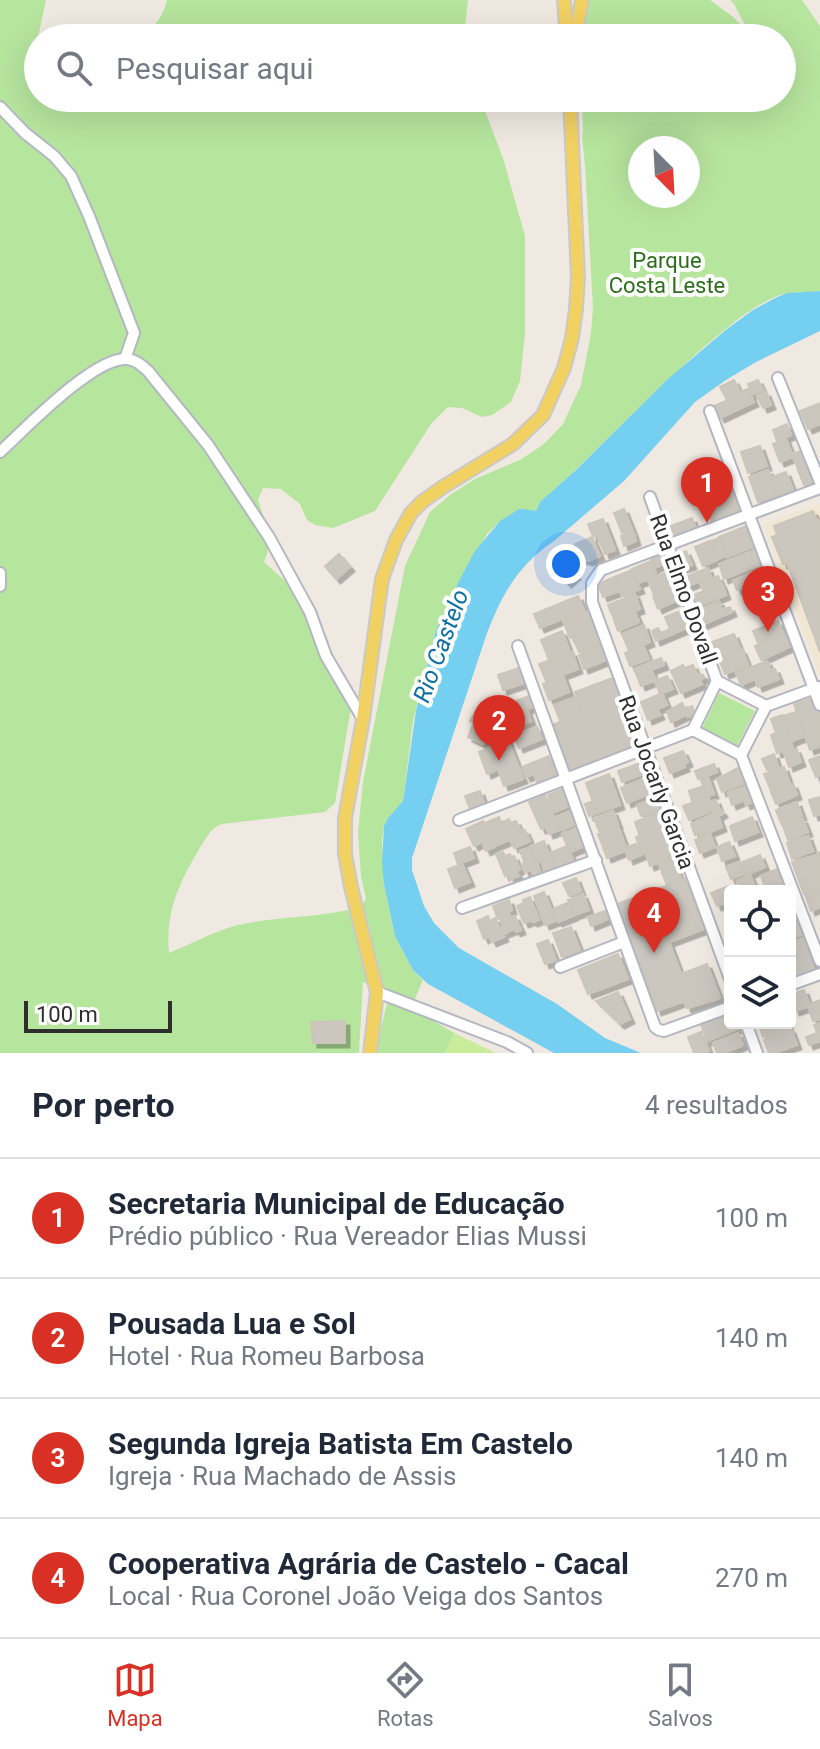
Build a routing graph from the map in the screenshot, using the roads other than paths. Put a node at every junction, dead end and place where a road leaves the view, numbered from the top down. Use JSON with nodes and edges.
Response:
{"nodes":[{"id":1,"x":564,"y":0,"type":"edge"},
{"id":2,"x":582,"y":0,"type":"edge"},
{"id":3,"x":566,"y":24,"type":"edge"},
{"id":4,"x":578,"y":24,"type":"edge"},
{"id":5,"x":0,"y":107,"type":"edge"},
{"id":6,"x":571,"y":112,"type":"edge"},
{"id":7,"x":125,"y":359,"type":"junction"},
{"id":8,"x":778,"y":378,"type":"dead end"},
{"id":9,"x":710,"y":411,"type":"dead end"},
{"id":10,"x":0,"y":452,"type":"edge"},
{"id":11,"x":820,"y":485,"type":"edge"},
{"id":12,"x":650,"y":497,"type":"dead end"},
{"id":13,"x":750,"y":514,"type":"junction"},
{"id":14,"x":668,"y":544,"type":"junction"},
{"id":15,"x":0,"y":573,"type":"edge"},
{"id":16,"x":0,"y":586,"type":"edge"},
{"id":17,"x":518,"y":646,"type":"dead end"},
{"id":18,"x":717,"y":681,"type":"junction"},
{"id":19,"x":817,"y":688,"type":"edge"},
{"id":20,"x":820,"y":705,"type":"edge"},
{"id":21,"x":766,"y":706,"type":"junction"},
{"id":22,"x":363,"y":719,"type":"junction"},
{"id":23,"x":693,"y":730,"type":"junction"},
{"id":24,"x":645,"y":749,"type":"junction"},
{"id":25,"x":741,"y":755,"type":"junction"},
{"id":26,"x":566,"y":778,"type":"junction"},
{"id":27,"x":459,"y":820,"type":"dead end"},
{"id":28,"x":596,"y":860,"type":"junction"},
{"id":29,"x":462,"y":908,"type":"dead end"},
{"id":30,"x":624,"y":942,"type":"junction"},
{"id":31,"x":820,"y":961,"type":"edge"},
{"id":32,"x":724,"y":963,"type":"edge"},
{"id":33,"x":560,"y":967,"type":"dead end"},
{"id":34,"x":820,"y":974,"type":"edge"},
{"id":35,"x":796,"y":983,"type":"edge"},
{"id":36,"x":377,"y":992,"type":"junction"},
{"id":37,"x":724,"y":1009,"type":"edge"},
{"id":38,"x":748,"y":1029,"type":"edge"},
{"id":39,"x":370,"y":1053,"type":"edge"},
{"id":40,"x":527,"y":1053,"type":"edge"},
{"id":41,"x":757,"y":1053,"type":"edge"}],
"edges":[{"from":1,"to":3,"type":"main road"},
{"from":2,"to":4,"type":"main road"},
{"from":5,"to":7,"type":"street"},
{"from":6,"to":22,"type":"main road"},
{"from":7,"to":10,"type":"street"},
{"from":7,"to":22,"type":"street"},
{"from":8,"to":11,"type":"street"},
{"from":9,"to":13,"type":"street"},
{"from":11,"to":13,"type":"street"},
{"from":12,"to":14,"type":"street","name":"Rua Elmo Dovall"},
{"from":13,"to":14,"type":"street"},
{"from":13,"to":19,"type":"street"},
{"from":14,"to":18,"type":"street","name":"Rua Elmo Dovall"},
{"from":14,"to":24,"type":"street","name":"Rua Jocarly Garcia"},
{"from":15,"to":16,"type":"street"},
{"from":17,"to":26,"type":"street"},
{"from":18,"to":21,"type":"street"},
{"from":18,"to":23,"type":"street"},
{"from":19,"to":20,"type":"street"},
{"from":19,"to":21,"type":"street"},
{"from":21,"to":25,"type":"street"},
{"from":22,"to":36,"type":"main road"},
{"from":23,"to":24,"type":"street"},
{"from":23,"to":25,"type":"street"},
{"from":24,"to":26,"type":"street"},
{"from":24,"to":32,"type":"street","name":"Rua Jocarly Garcia"},
{"from":25,"to":31,"type":"street"},
{"from":26,"to":27,"type":"street"},
{"from":26,"to":28,"type":"street"},
{"from":28,"to":29,"type":"street"},
{"from":28,"to":30,"type":"street"},
{"from":30,"to":33,"type":"street"},
{"from":30,"to":37,"type":"street"},
{"from":34,"to":35,"type":"street"},
{"from":36,"to":39,"type":"main road"},
{"from":36,"to":40,"type":"street"},
{"from":38,"to":41,"type":"street"}]}
